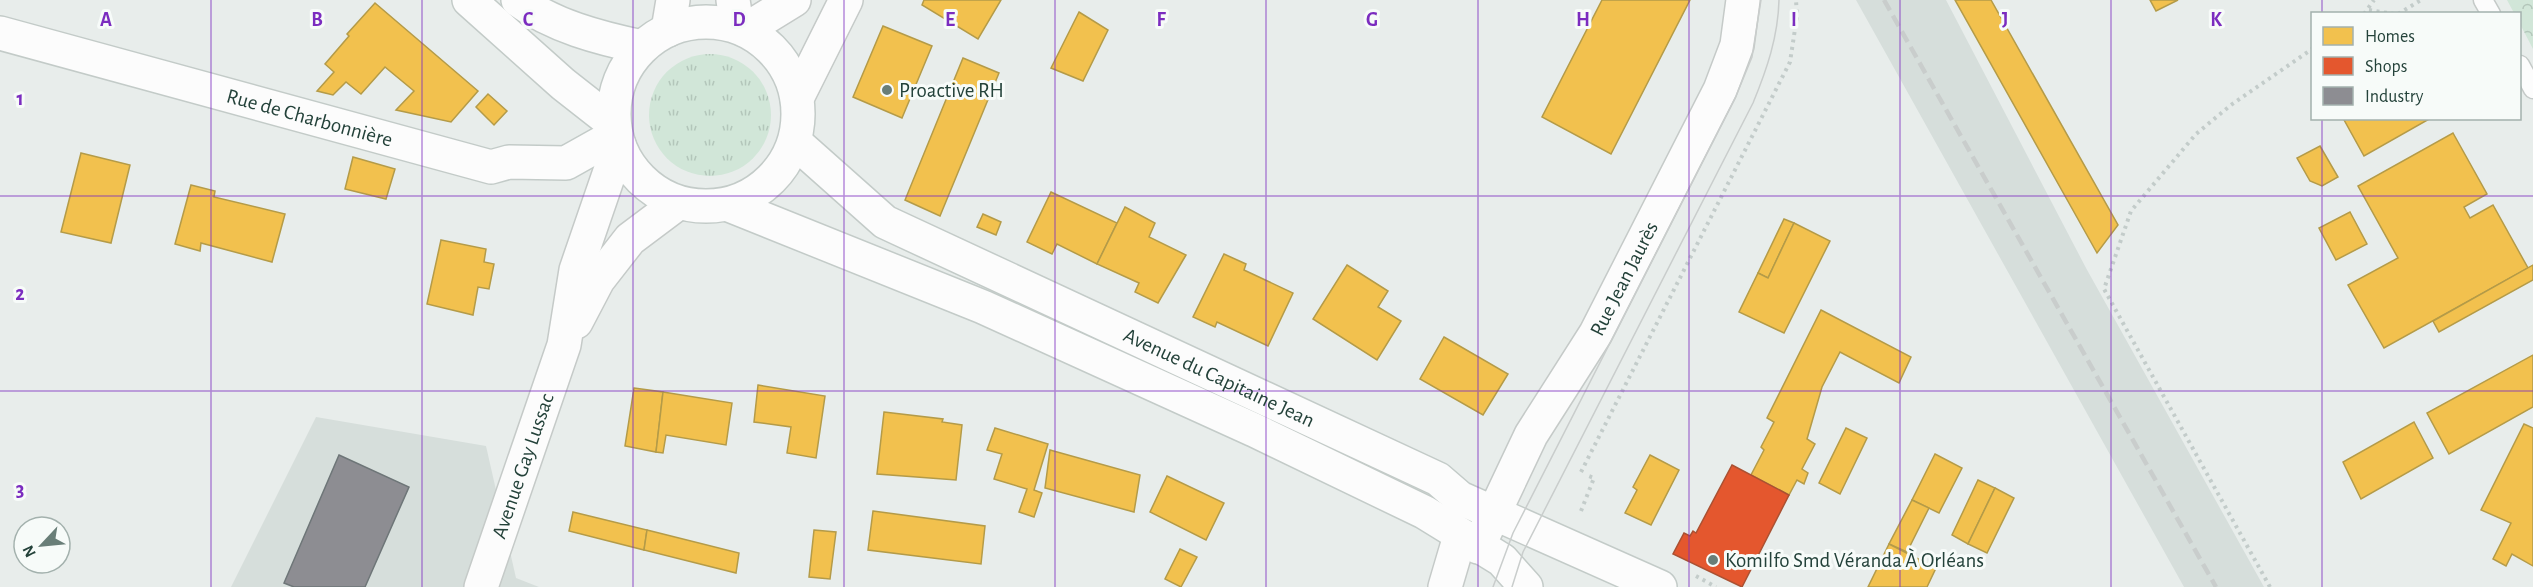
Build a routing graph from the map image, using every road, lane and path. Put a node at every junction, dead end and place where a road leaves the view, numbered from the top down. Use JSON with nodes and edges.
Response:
{"nodes":[{"id":1,"x":469,"y":0,"type":"edge"},
{"id":2,"x":518,"y":0,"type":"edge"},
{"id":3,"x":794,"y":0,"type":"edge"},
{"id":4,"x":846,"y":0,"type":"edge"},
{"id":5,"x":1743,"y":0,"type":"edge"},
{"id":6,"x":1796,"y":0,"type":"edge"},
{"id":7,"x":2374,"y":0,"type":"edge"},
{"id":8,"x":2421,"y":0,"type":"edge"},
{"id":9,"x":2369,"y":10,"type":"junction"},
{"id":10,"x":2366,"y":12,"type":"edge"},
{"id":11,"x":2382,"y":12,"type":"edge"},
{"id":12,"x":2400,"y":12,"type":"edge"},
{"id":13,"x":739,"y":19,"type":"edge"},
{"id":14,"x":661,"y":26,"type":"edge"},
{"id":15,"x":0,"y":33,"type":"edge"},
{"id":16,"x":2311,"y":50,"type":"edge"},
{"id":17,"x":2521,"y":67,"type":"edge"},
{"id":18,"x":2533,"y":89,"type":"edge"},
{"id":19,"x":797,"y":98,"type":"junction"},
{"id":20,"x":616,"y":135,"type":"junction"},
{"id":21,"x":795,"y":142,"type":"junction"},
{"id":22,"x":678,"y":202,"type":"junction"},
{"id":23,"x":729,"y":204,"type":"junction"},
{"id":24,"x":564,"y":345,"type":"junction"},
{"id":25,"x":1581,"y":472,"type":"dead end"},
{"id":26,"x":1506,"y":551,"type":"edge"},
{"id":27,"x":1689,"y":572,"type":"dead end"},
{"id":28,"x":481,"y":587,"type":"edge"},
{"id":29,"x":1445,"y":587,"type":"edge"},
{"id":30,"x":1610,"y":587,"type":"edge"},
{"id":31,"x":1660,"y":587,"type":"edge"},
{"id":32,"x":1716,"y":587,"type":"edge"},
{"id":33,"x":2270,"y":587,"type":"edge"}],
"edges":[{"from":1,"to":20,"type":"main road"},
{"from":2,"to":14,"type":"main road"},
{"from":3,"to":13,"type":"main road"},
{"from":4,"to":19,"type":"main road"},
{"from":5,"to":26,"type":"main road","name":"Rue Jean Jaurès"},
{"from":6,"to":25,"type":"path"},
{"from":7,"to":9,"type":"path"},
{"from":8,"to":12,"type":"path"},
{"from":9,"to":10,"type":"path"},
{"from":9,"to":11,"type":"path"},
{"from":13,"to":14,"type":"main road"},
{"from":13,"to":19,"type":"main road"},
{"from":14,"to":20,"type":"main road"},
{"from":15,"to":20,"type":"main road","name":"Rue de Charbonnière"},
{"from":16,"to":33,"type":"path"},
{"from":17,"to":18,"type":"lane"},
{"from":19,"to":21,"type":"main road"},
{"from":20,"to":22,"type":"main road"},
{"from":20,"to":24,"type":"main road","name":"Avenue Gay Lussac"},
{"from":21,"to":23,"type":"main road"},
{"from":21,"to":26,"type":"main road","name":"Avenue du Capitaine Jean"},
{"from":22,"to":23,"type":"main road"},
{"from":22,"to":24,"type":"main road","name":"Avenue Gay Lussac"},
{"from":23,"to":26,"type":"main road","name":"Avenue du Capitaine Jean"},
{"from":24,"to":28,"type":"main road","name":"Avenue Gay Lussac"},
{"from":26,"to":29,"type":"main road","name":"Rue Jean Jaurès"},
{"from":26,"to":30,"type":"main road","name":"Avenue du Capitaine Jean"},
{"from":26,"to":31,"type":"main road","name":"Avenue du Capitaine Jean"},
{"from":27,"to":32,"type":"path"}]}
